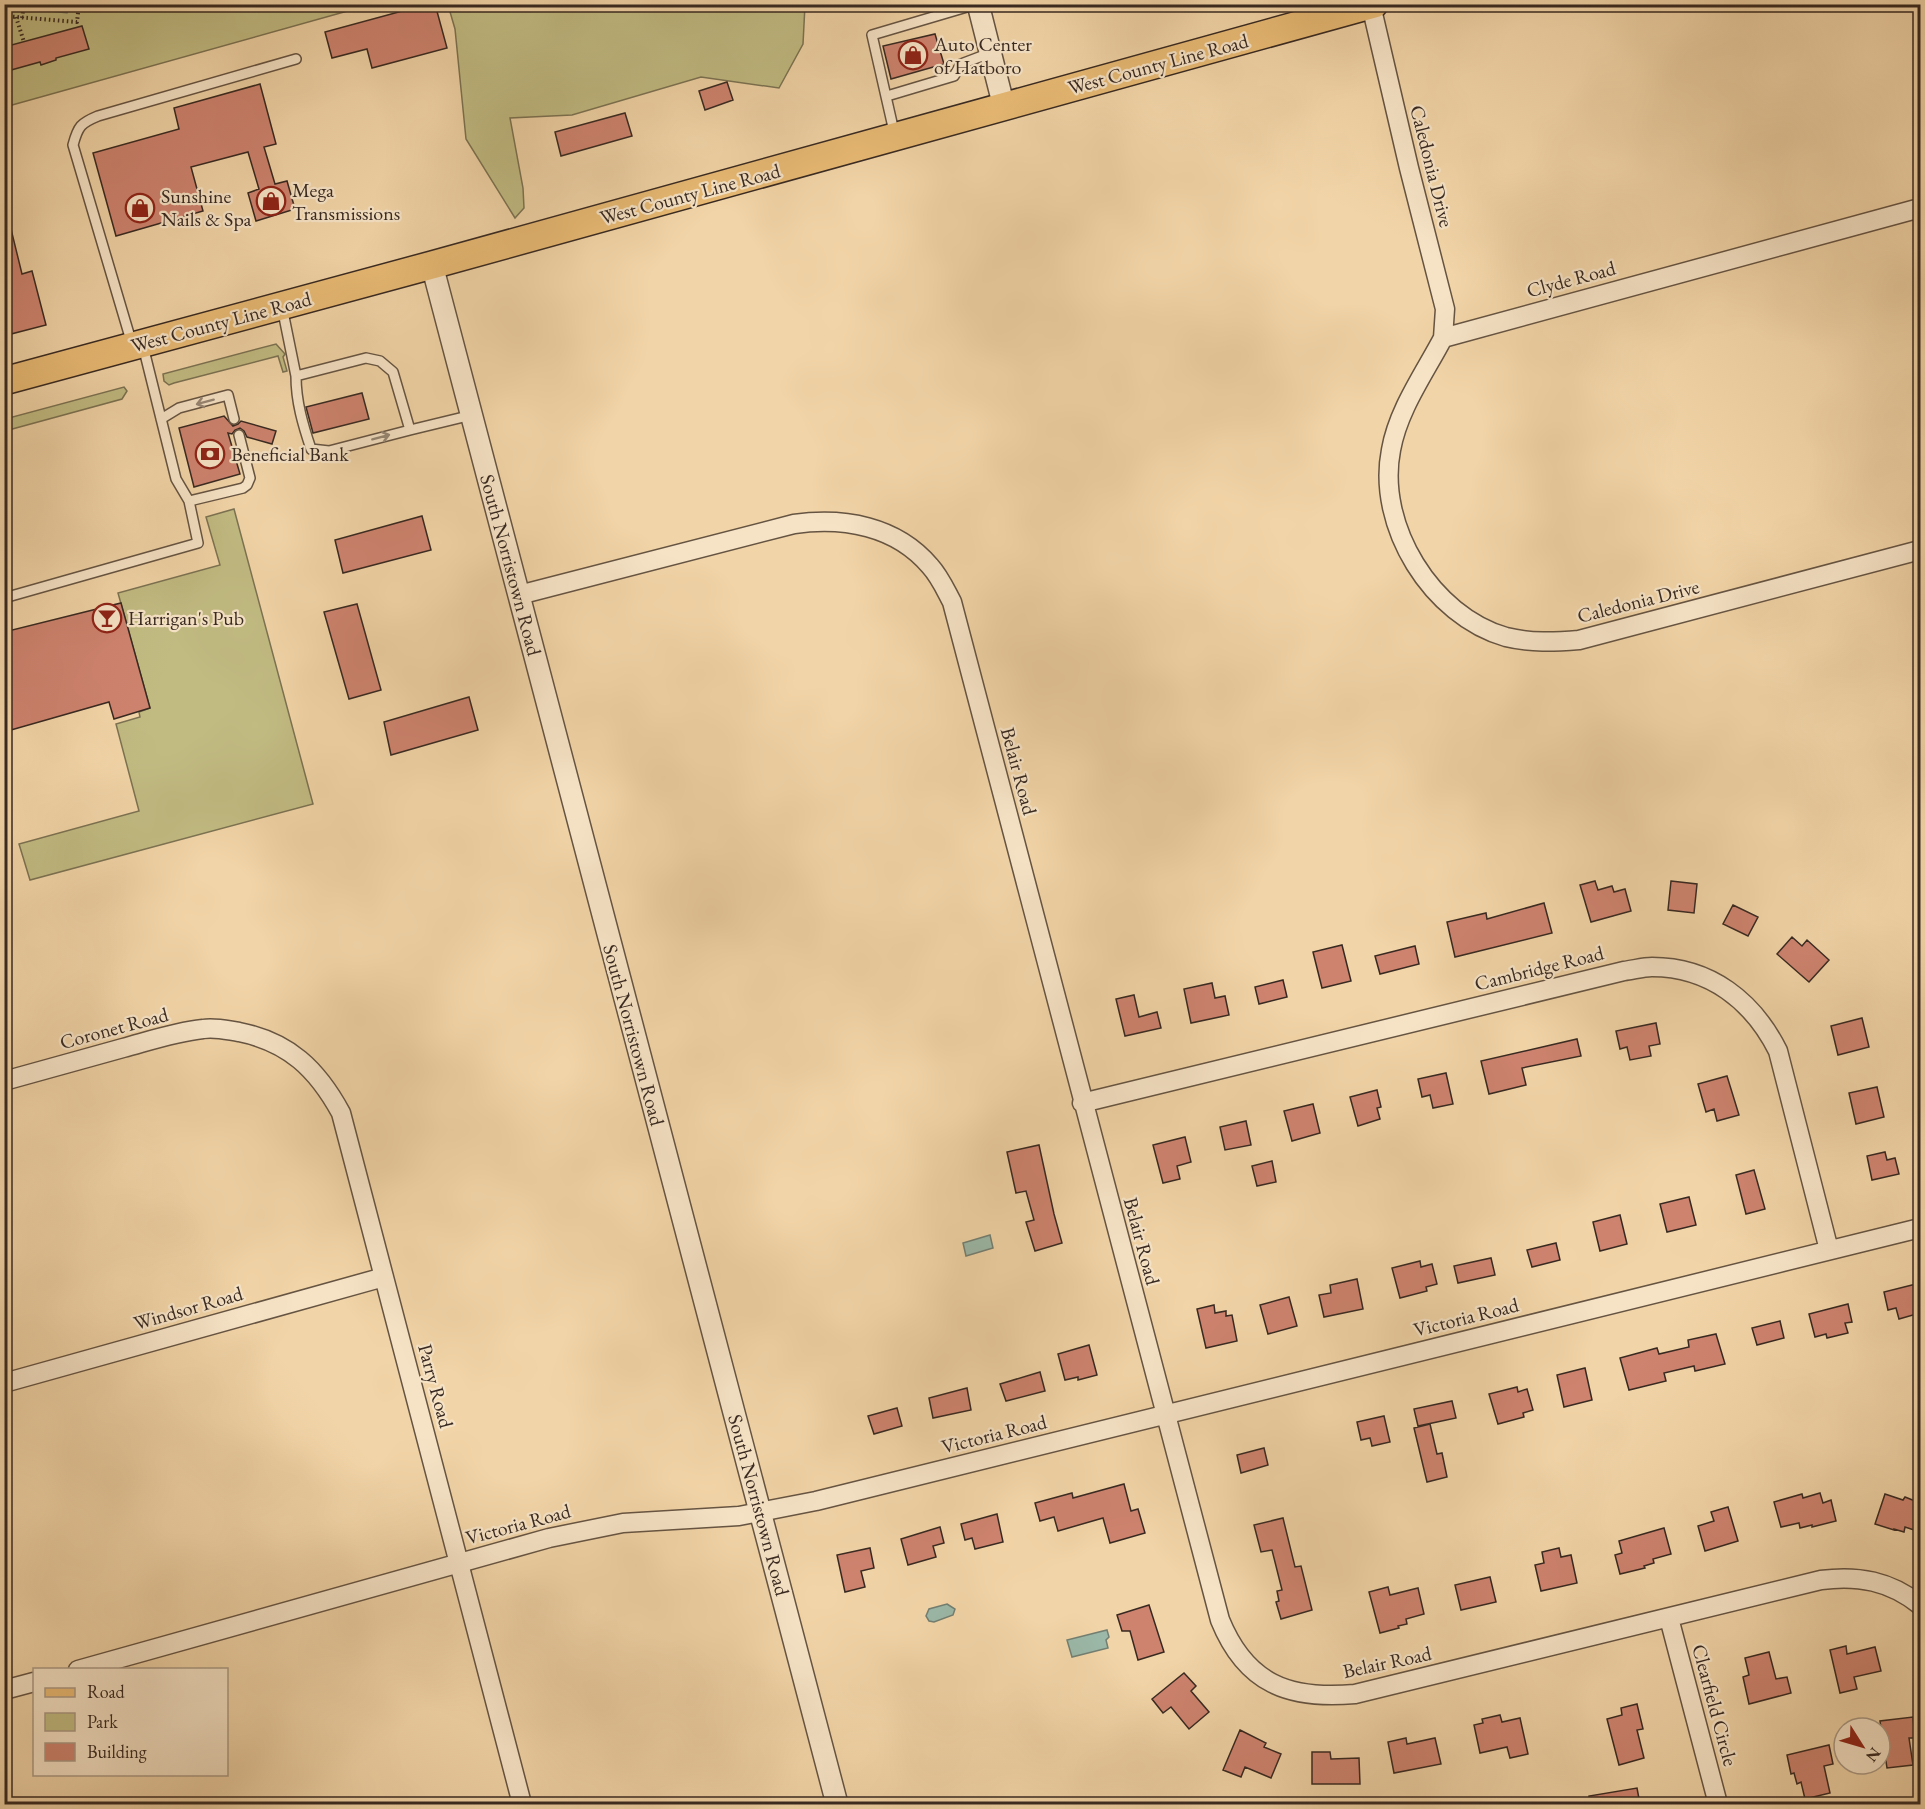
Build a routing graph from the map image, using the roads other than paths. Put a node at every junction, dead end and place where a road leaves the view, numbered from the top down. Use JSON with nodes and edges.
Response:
{"nodes":[{"id":1,"x":978,"y":4,"type":"edge"},
{"id":2,"x":1372,"y":5,"type":"edge"},
{"id":3,"x":990,"y":53,"type":"junction"},
{"id":4,"x":296,"y":59,"type":"dead end"},
{"id":5,"x":886,"y":96,"type":"junction"},
{"id":6,"x":1004,"y":107,"type":"junction"},
{"id":7,"x":896,"y":137,"type":"junction"},
{"id":8,"x":1920,"y":208,"type":"edge"},
{"id":9,"x":432,"y":266,"type":"junction"},
{"id":10,"x":282,"y":306,"type":"junction"},
{"id":11,"x":1443,"y":338,"type":"junction"},
{"id":12,"x":138,"y":345,"type":"junction"},
{"id":13,"x":296,"y":376,"type":"junction"},
{"id":14,"x":4,"y":381,"type":"edge"},
{"id":15,"x":472,"y":415,"type":"junction"},
{"id":16,"x":161,"y":419,"type":"junction"},
{"id":17,"x":234,"y":419,"type":"dead end"},
{"id":18,"x":410,"y":429,"type":"junction"},
{"id":19,"x":239,"y":435,"type":"dead end"},
{"id":20,"x":189,"y":501,"type":"junction"},
{"id":21,"x":1920,"y":550,"type":"edge"},
{"id":22,"x":519,"y":596,"type":"junction"},
{"id":23,"x":4,"y":598,"type":"edge"},
{"id":24,"x":237,"y":1032,"type":"joint"},
{"id":25,"x":4,"y":1081,"type":"edge"},
{"id":26,"x":1082,"y":1103,"type":"junction"},
{"id":27,"x":1920,"y":1228,"type":"edge"},
{"id":28,"x":1829,"y":1250,"type":"junction"},
{"id":29,"x":384,"y":1277,"type":"junction"},
{"id":30,"x":4,"y":1383,"type":"edge"},
{"id":31,"x":1166,"y":1414,"type":"junction"},
{"id":32,"x":760,"y":1512,"type":"junction"},
{"id":33,"x":459,"y":1563,"type":"junction"},
{"id":34,"x":1920,"y":1605,"type":"edge"},
{"id":35,"x":1669,"y":1617,"type":"junction"},
{"id":36,"x":85,"y":1668,"type":"edge"},
{"id":37,"x":33,"y":1682,"type":"edge"},
{"id":38,"x":4,"y":1690,"type":"edge"},
{"id":39,"x":522,"y":1804,"type":"edge"},
{"id":40,"x":837,"y":1804,"type":"edge"},
{"id":41,"x":1718,"y":1804,"type":"edge"}],
"edges":[{"from":1,"to":3,"type":"street"},
{"from":1,"to":5,"type":"lane"},
{"from":2,"to":6,"type":"main road","name":"West County Line Road"},
{"from":2,"to":11,"type":"street","name":"Caledonia Drive"},
{"from":3,"to":5,"type":"lane"},
{"from":3,"to":6,"type":"street"},
{"from":4,"to":12,"type":"lane"},
{"from":5,"to":7,"type":"lane"},
{"from":6,"to":7,"type":"main road","name":"West County Line Road"},
{"from":7,"to":9,"type":"main road","name":"West County Line Road"},
{"from":8,"to":11,"type":"street","name":"Clyde Road"},
{"from":9,"to":10,"type":"main road","name":"West County Line Road"},
{"from":9,"to":15,"type":"street","name":"South Norristown Road"},
{"from":10,"to":12,"type":"main road","name":"West County Line Road"},
{"from":10,"to":13,"type":"lane"},
{"from":11,"to":21,"type":"street","name":"Caledonia Drive"},
{"from":12,"to":14,"type":"main road","name":"West County Line Road"},
{"from":12,"to":16,"type":"lane"},
{"from":13,"to":18,"type":"lane"},
{"from":13,"to":18,"type":"lane","one_way":true},
{"from":15,"to":18,"type":"lane"},
{"from":15,"to":22,"type":"street","name":"South Norristown Road"},
{"from":17,"to":16,"type":"lane","one_way":true},
{"from":16,"to":20,"type":"lane"},
{"from":19,"to":20,"type":"lane"},
{"from":20,"to":23,"type":"lane"},
{"from":22,"to":26,"type":"street","name":"Belair Road"},
{"from":22,"to":32,"type":"street","name":"South Norristown Road"},
{"from":24,"to":25,"type":"street","name":"Coronet Road"},
{"from":24,"to":29,"type":"street","name":"Parry Road"},
{"from":26,"to":28,"type":"street","name":"Cambridge Road"},
{"from":26,"to":31,"type":"street","name":"Belair Road"},
{"from":27,"to":28,"type":"street","name":"Victoria Road"},
{"from":28,"to":31,"type":"street","name":"Victoria Road"},
{"from":29,"to":30,"type":"street","name":"Windsor Road"},
{"from":29,"to":33,"type":"street","name":"Parry Road"},
{"from":31,"to":32,"type":"street","name":"Victoria Road"},
{"from":31,"to":35,"type":"street","name":"Belair Road"},
{"from":32,"to":33,"type":"street","name":"Victoria Road"},
{"from":32,"to":40,"type":"street","name":"South Norristown Road"},
{"from":33,"to":36,"type":"street","name":"Victoria Road"},
{"from":33,"to":39,"type":"street","name":"Parry Road"},
{"from":34,"to":35,"type":"street","name":"Belair Road"},
{"from":35,"to":41,"type":"street","name":"Clearfield Circle"},
{"from":37,"to":38,"type":"street"}]}
